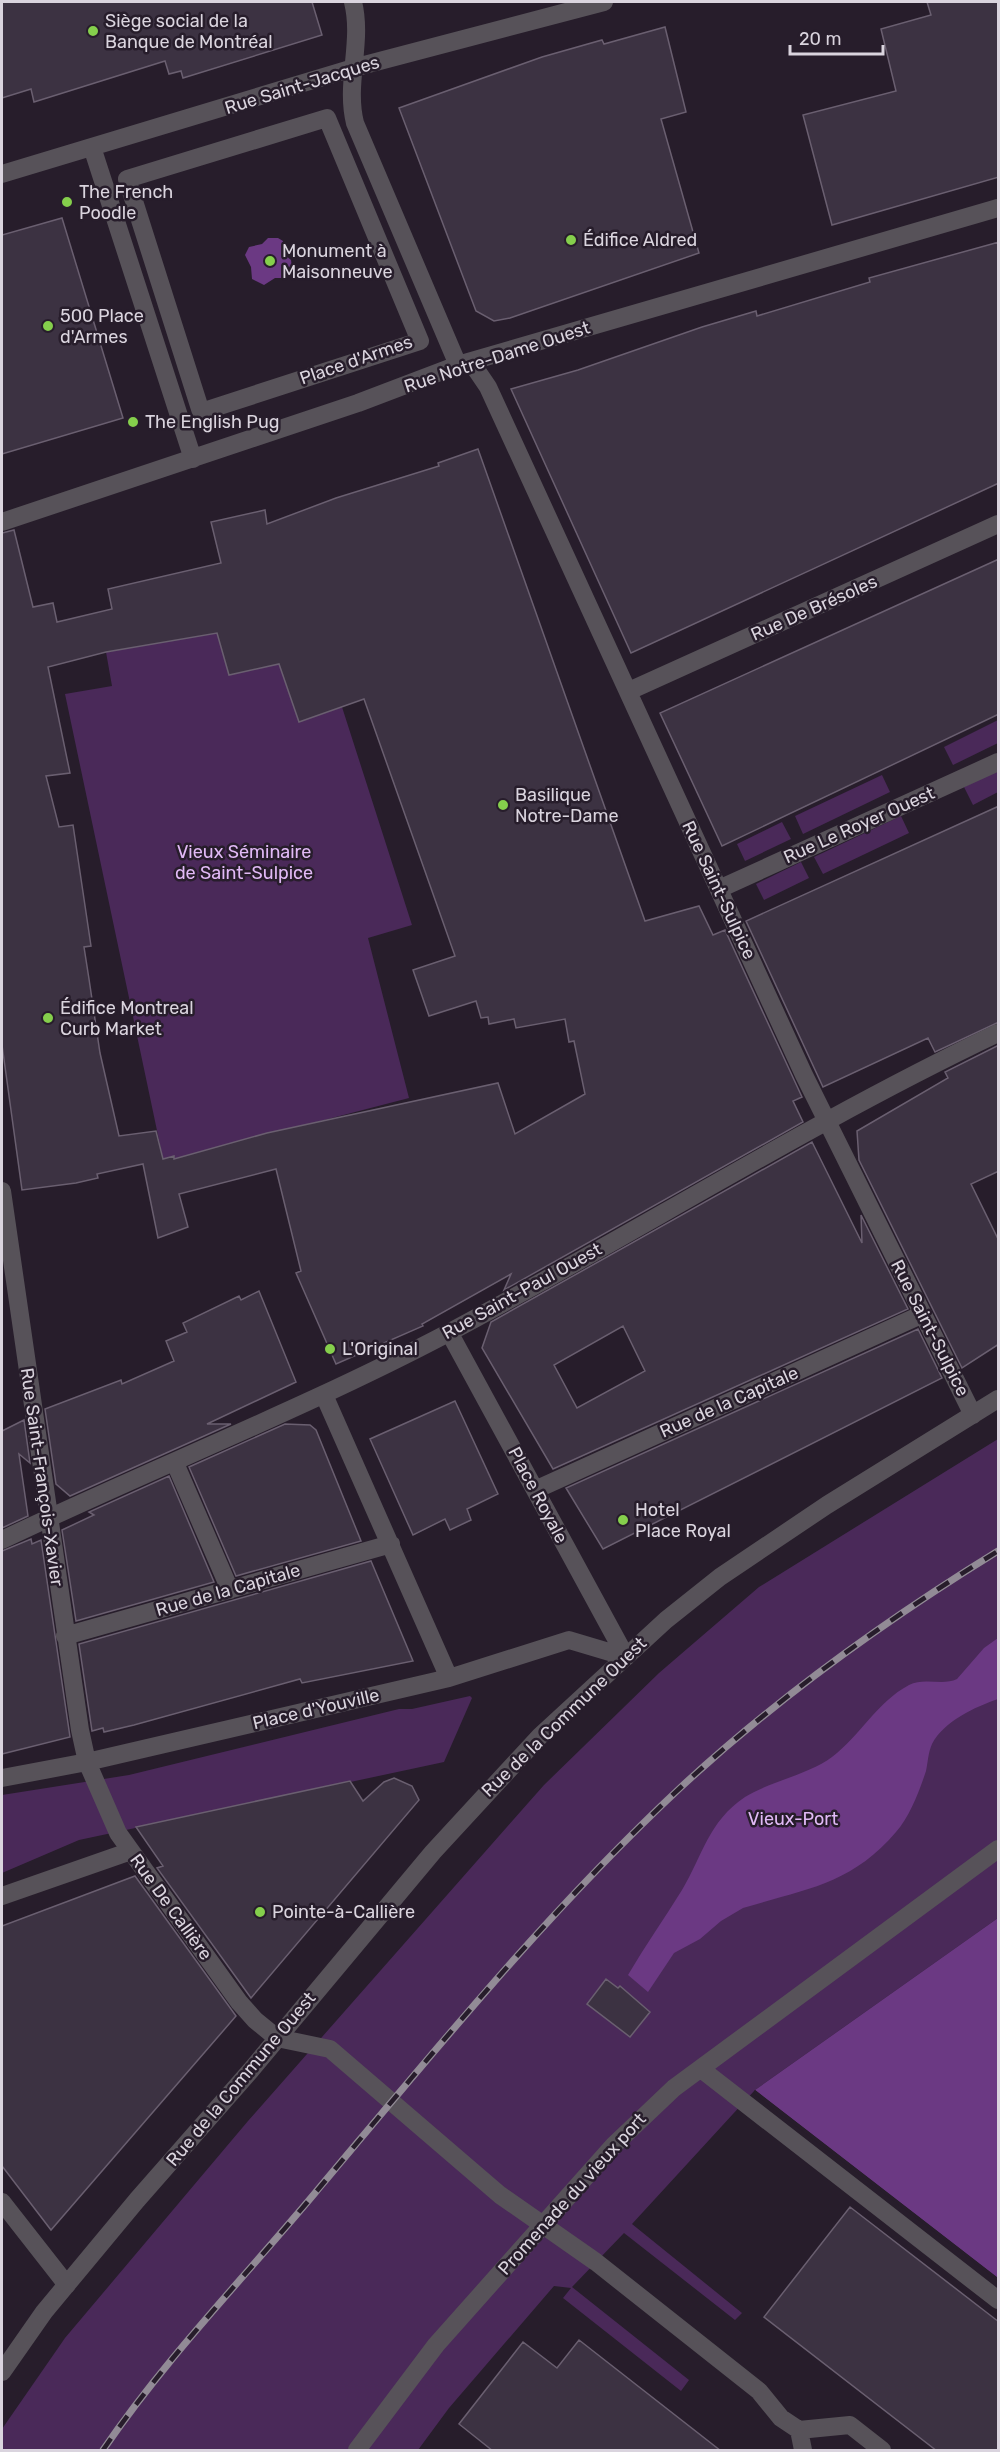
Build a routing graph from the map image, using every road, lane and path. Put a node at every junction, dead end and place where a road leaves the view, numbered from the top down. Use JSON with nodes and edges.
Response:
{"nodes":[{"id":1,"x":352,"y":2,"type":"edge"},
{"id":2,"x":603,"y":2,"type":"edge"},
{"id":3,"x":353,"y":68,"type":"junction"},
{"id":4,"x":92,"y":147,"type":"junction"},
{"id":5,"x":2,"y":174,"type":"edge"},
{"id":6,"x":127,"y":179,"type":"joint"},
{"id":7,"x":999,"y":208,"type":"edge"},
{"id":8,"x":465,"y":363,"type":"junction"},
{"id":9,"x":193,"y":459,"type":"junction"},
{"id":10,"x":2,"y":522,"type":"edge"},
{"id":11,"x":999,"y":524,"type":"edge"},
{"id":12,"x":629,"y":691,"type":"junction"},
{"id":13,"x":999,"y":762,"type":"edge"},
{"id":14,"x":719,"y":889,"type":"junction"},
{"id":15,"x":999,"y":1033,"type":"edge"},
{"id":16,"x":828,"y":1122,"type":"junction"},
{"id":17,"x":2,"y":1191,"type":"edge"},
{"id":18,"x":923,"y":1314,"type":"junction"},
{"id":19,"x":449,"y":1332,"type":"junction"},
{"id":20,"x":324,"y":1395,"type":"junction"},
{"id":21,"x":999,"y":1399,"type":"edge"},
{"id":22,"x":974,"y":1415,"type":"junction"},
{"id":23,"x":175,"y":1463,"type":"junction"},
{"id":24,"x":535,"y":1490,"type":"junction"},
{"id":25,"x":47,"y":1518,"type":"junction"},
{"id":26,"x":2,"y":1540,"type":"edge"},
{"id":27,"x":391,"y":1544,"type":"junction"},
{"id":28,"x":230,"y":1590,"type":"junction"},
{"id":29,"x":65,"y":1636,"type":"junction"},
{"id":30,"x":626,"y":1657,"type":"junction"},
{"id":31,"x":448,"y":1678,"type":"junction"},
{"id":32,"x":87,"y":1762,"type":"junction"},
{"id":33,"x":2,"y":1778,"type":"edge"},
{"id":34,"x":999,"y":1849,"type":"edge"},
{"id":35,"x":131,"y":1851,"type":"junction"},
{"id":36,"x":2,"y":1896,"type":"edge"},
{"id":37,"x":277,"y":2038,"type":"junction"},
{"id":38,"x":701,"y":2069,"type":"junction"},
{"id":39,"x":2,"y":2202,"type":"edge"},
{"id":40,"x":542,"y":2225,"type":"junction"},
{"id":41,"x":67,"y":2285,"type":"junction"},
{"id":42,"x":999,"y":2300,"type":"edge"},
{"id":43,"x":2,"y":2372,"type":"edge"},
{"id":44,"x":799,"y":2430,"type":"junction"},
{"id":45,"x":357,"y":2451,"type":"edge"},
{"id":46,"x":803,"y":2451,"type":"edge"},
{"id":47,"x":882,"y":2451,"type":"edge"}],
"edges":[{"from":1,"to":3,"type":"street"},
{"from":2,"to":3,"type":"street","name":"Rue Saint-Jacques"},
{"from":3,"to":4,"type":"street","name":"Rue Saint-Jacques"},
{"from":3,"to":8,"type":"street"},
{"from":4,"to":5,"type":"street","name":"Rue Saint-Jacques"},
{"from":4,"to":9,"type":"street"},
{"from":6,"to":6,"type":"street","name":"Place d'Armes"},
{"from":7,"to":8,"type":"street","name":"Rue Notre-Dame Ouest"},
{"from":8,"to":9,"type":"street","name":"Rue Notre-Dame Ouest"},
{"from":8,"to":12,"type":"street","name":"Rue Saint-Sulpice"},
{"from":9,"to":10,"type":"street","name":"Rue Notre-Dame Ouest"},
{"from":11,"to":12,"type":"street","name":"Rue De Brésoles"},
{"from":12,"to":14,"type":"street","name":"Rue Saint-Sulpice"},
{"from":13,"to":14,"type":"street","name":"Rue Le Royer Ouest"},
{"from":14,"to":16,"type":"street","name":"Rue Saint-Sulpice"},
{"from":15,"to":16,"type":"street","name":"Rue Saint-Paul Ouest"},
{"from":16,"to":18,"type":"street","name":"Rue Saint-Sulpice"},
{"from":16,"to":19,"type":"street","name":"Rue Saint-Paul Ouest"},
{"from":17,"to":25,"type":"street","name":"Rue Saint-François-Xavier"},
{"from":18,"to":22,"type":"street","name":"Rue Saint-Sulpice"},
{"from":18,"to":24,"type":"street","name":"Rue de la Capitale"},
{"from":19,"to":20,"type":"street","name":"Rue Saint-Paul Ouest"},
{"from":19,"to":24,"type":"street","name":"Place Royale"},
{"from":20,"to":23,"type":"street","name":"Rue Saint-Paul Ouest"},
{"from":20,"to":27,"type":"street"},
{"from":21,"to":22,"type":"street","name":"Rue de la Commune Ouest"},
{"from":22,"to":30,"type":"street","name":"Rue de la Commune Ouest"},
{"from":23,"to":25,"type":"street","name":"Rue Saint-Paul Ouest"},
{"from":23,"to":28,"type":"street"},
{"from":24,"to":30,"type":"street","name":"Place Royale"},
{"from":25,"to":26,"type":"street","name":"Rue Saint-Paul Ouest"},
{"from":25,"to":29,"type":"street","name":"Rue Saint-François-Xavier"},
{"from":27,"to":28,"type":"street","name":"Rue de la Capitale"},
{"from":27,"to":31,"type":"street"},
{"from":28,"to":29,"type":"street","name":"Rue de la Capitale"},
{"from":29,"to":32,"type":"street","name":"Rue Saint-François-Xavier"},
{"from":30,"to":31,"type":"street","name":"Place d'Youville"},
{"from":30,"to":37,"type":"street","name":"Rue de la Commune Ouest"},
{"from":31,"to":32,"type":"street","name":"Place d'Youville"},
{"from":32,"to":33,"type":"street","name":"Place d'Youville"},
{"from":32,"to":35,"type":"street","name":"Rue De Callière"},
{"from":34,"to":38,"type":"street","name":"Promenade du vieux port"},
{"from":35,"to":36,"type":"street"},
{"from":35,"to":37,"type":"street","name":"Rue De Callière"},
{"from":37,"to":40,"type":"street"},
{"from":37,"to":41,"type":"street","name":"Rue de la Commune Ouest"},
{"from":38,"to":40,"type":"street","name":"Promenade du vieux port"},
{"from":38,"to":42,"type":"street"},
{"from":39,"to":41,"type":"street"},
{"from":40,"to":44,"type":"street"},
{"from":40,"to":45,"type":"street","name":"Promenade du vieux port"},
{"from":41,"to":43,"type":"street","name":"Rue de la Commune Ouest"},
{"from":44,"to":46,"type":"street"},
{"from":44,"to":47,"type":"street"}]}
